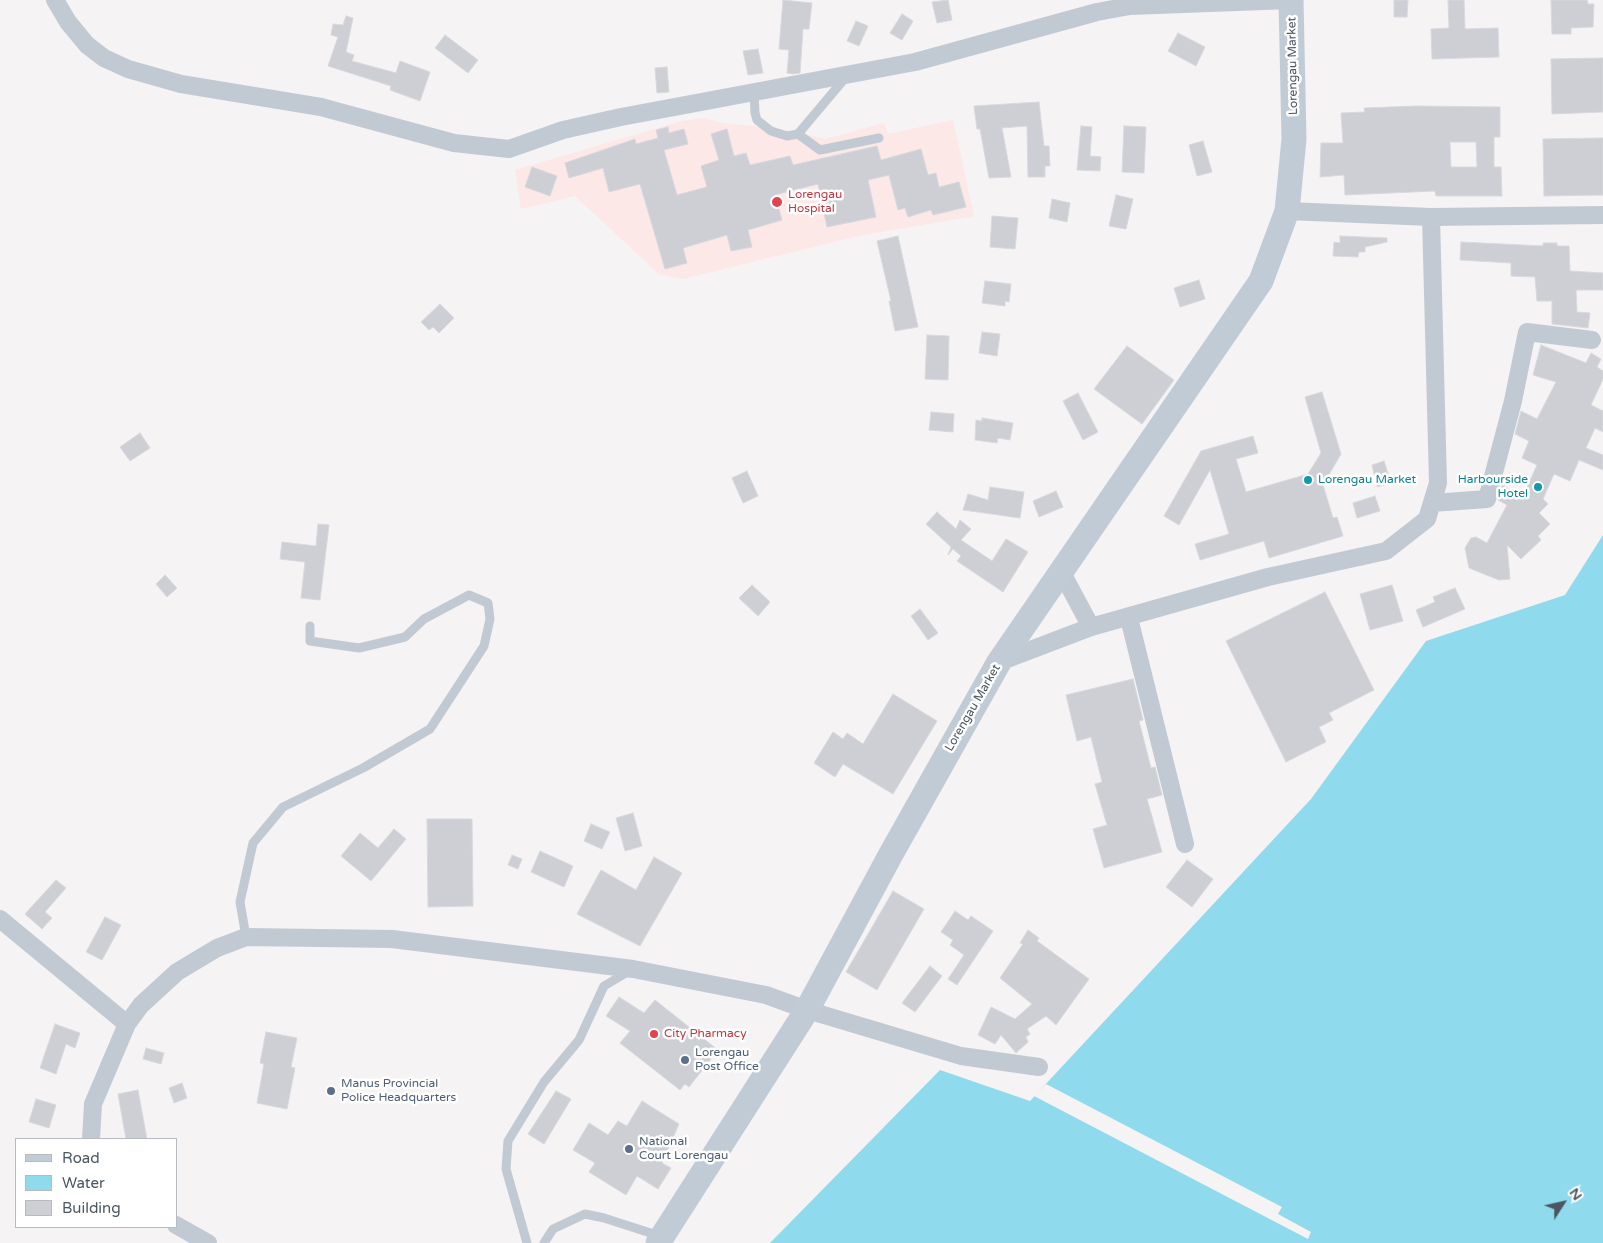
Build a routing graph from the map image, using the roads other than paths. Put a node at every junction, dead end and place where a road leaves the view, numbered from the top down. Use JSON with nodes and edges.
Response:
{"nodes":[{"id":1,"x":55,"y":0,"type":"edge"},
{"id":2,"x":1291,"y":0,"type":"edge"},
{"id":3,"x":846,"y":77,"type":"junction"},
{"id":4,"x":754,"y":93,"type":"junction"},
{"id":5,"x":798,"y":134,"type":"junction"},
{"id":6,"x":879,"y":138,"type":"dead end"},
{"id":7,"x":1287,"y":211,"type":"junction"},
{"id":8,"x":1603,"y":214,"type":"edge"},
{"id":9,"x":1432,"y":217,"type":"junction"},
{"id":10,"x":1592,"y":340,"type":"dead end"},
{"id":11,"x":1432,"y":503,"type":"junction"},
{"id":12,"x":1061,"y":571,"type":"junction"},
{"id":13,"x":1129,"y":618,"type":"junction"},
{"id":14,"x":310,"y":626,"type":"dead end"},
{"id":15,"x":1092,"y":627,"type":"junction"},
{"id":16,"x":999,"y":662,"type":"junction"},
{"id":17,"x":1185,"y":844,"type":"dead end"},
{"id":18,"x":0,"y":919,"type":"edge"},
{"id":19,"x":246,"y":937,"type":"junction"},
{"id":20,"x":633,"y":969,"type":"junction"},
{"id":21,"x":807,"y":1010,"type":"junction"},
{"id":22,"x":127,"y":1024,"type":"junction"},
{"id":23,"x":1039,"y":1067,"type":"dead end"},
{"id":24,"x":91,"y":1138,"type":"edge"},
{"id":25,"x":178,"y":1226,"type":"edge"},
{"id":26,"x":660,"y":1240,"type":"edge"},
{"id":27,"x":208,"y":1243,"type":"edge"},
{"id":28,"x":527,"y":1243,"type":"edge"},
{"id":29,"x":544,"y":1243,"type":"edge"}],
"edges":[{"from":1,"to":4,"type":"street"},
{"from":2,"to":3,"type":"street"},
{"from":2,"to":7,"type":"main road","name":"Lorengau Market"},
{"from":3,"to":4,"type":"street"},
{"from":3,"to":5,"type":"lane"},
{"from":4,"to":5,"type":"lane"},
{"from":5,"to":6,"type":"lane"},
{"from":7,"to":9,"type":"street"},
{"from":7,"to":12,"type":"main road","name":"Lorengau Market"},
{"from":8,"to":9,"type":"street"},
{"from":9,"to":11,"type":"street"},
{"from":10,"to":11,"type":"street"},
{"from":11,"to":13,"type":"street"},
{"from":12,"to":15,"type":"street"},
{"from":12,"to":16,"type":"main road","name":"Lorengau Market"},
{"from":13,"to":15,"type":"street"},
{"from":13,"to":17,"type":"street"},
{"from":14,"to":19,"type":"lane"},
{"from":15,"to":16,"type":"street"},
{"from":16,"to":21,"type":"main road","name":"Lorengau Market"},
{"from":18,"to":22,"type":"street"},
{"from":19,"to":20,"type":"street"},
{"from":19,"to":22,"type":"street"},
{"from":20,"to":21,"type":"street"},
{"from":20,"to":28,"type":"lane"},
{"from":21,"to":23,"type":"street"},
{"from":21,"to":26,"type":"main road","name":"Lorengau Market"},
{"from":22,"to":24,"type":"street"},
{"from":25,"to":27,"type":"street"},
{"from":26,"to":29,"type":"lane"}]}
